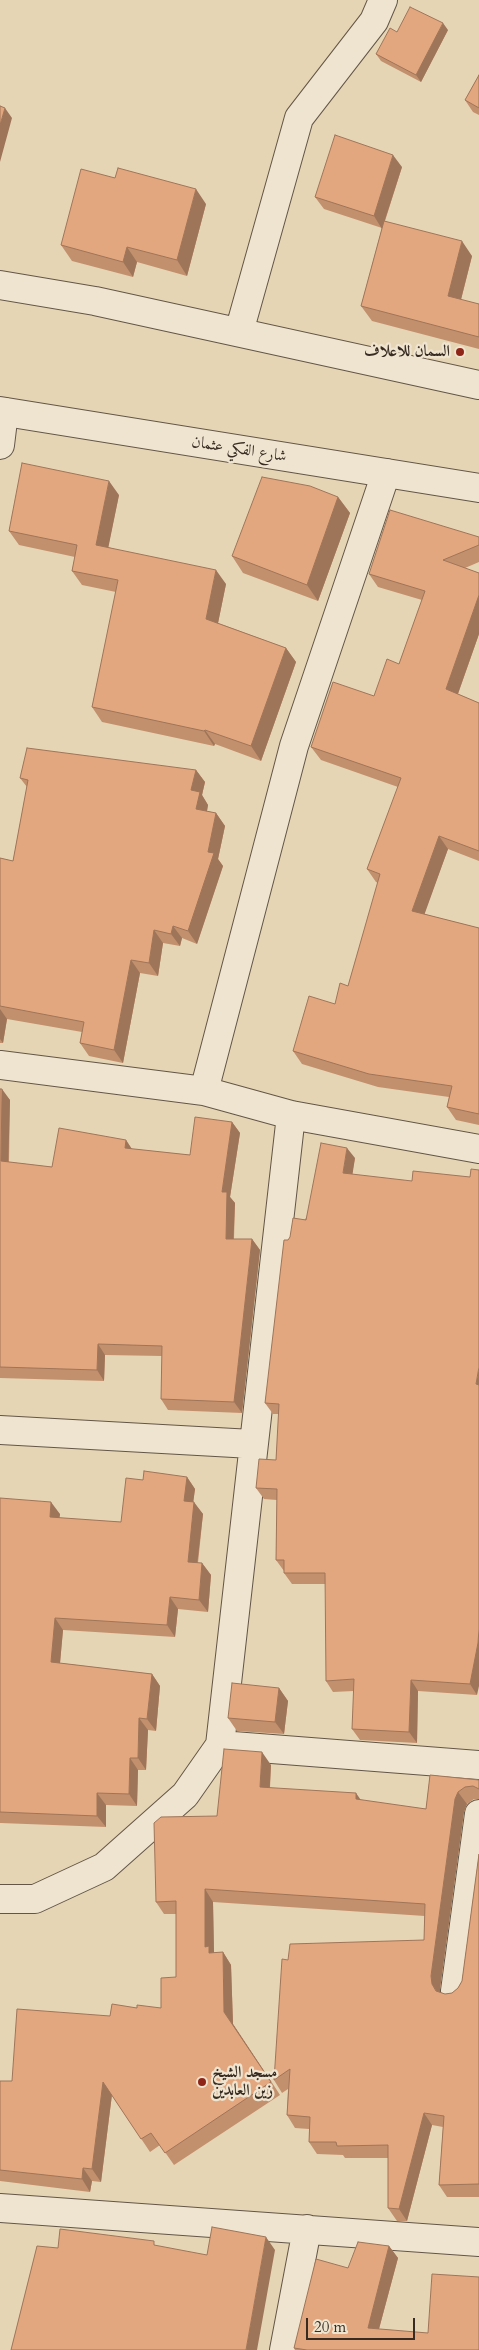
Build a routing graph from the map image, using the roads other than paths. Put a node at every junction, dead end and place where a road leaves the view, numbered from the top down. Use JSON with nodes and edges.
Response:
{"nodes":[{"id":1,"x":383,"y":0,"type":"edge"},
{"id":2,"x":0,"y":285,"type":"edge"},
{"id":3,"x":239,"y":332,"type":"junction"},
{"id":4,"x":479,"y":385,"type":"edge"},
{"id":5,"x":2,"y":412,"type":"edge"},
{"id":6,"x":0,"y":445,"type":"edge"},
{"id":7,"x":386,"y":474,"type":"junction"},
{"id":8,"x":479,"y":488,"type":"edge"},
{"id":9,"x":0,"y":1065,"type":"edge"},
{"id":10,"x":204,"y":1090,"type":"junction"},
{"id":11,"x":290,"y":1115,"type":"junction"},
{"id":12,"x":479,"y":1149,"type":"edge"},
{"id":13,"x":0,"y":1430,"type":"edge"},
{"id":14,"x":252,"y":1444,"type":"junction"},
{"id":15,"x":220,"y":1745,"type":"junction"},
{"id":16,"x":479,"y":1765,"type":"edge"},
{"id":17,"x":479,"y":1814,"type":"edge"},
{"id":18,"x":0,"y":1899,"type":"edge"},
{"id":19,"x":455,"y":1991,"type":"edge"},
{"id":20,"x":0,"y":2208,"type":"edge"},
{"id":21,"x":307,"y":2229,"type":"junction"},
{"id":22,"x":479,"y":2242,"type":"edge"},
{"id":23,"x":284,"y":2350,"type":"edge"}],
"edges":[{"from":1,"to":3,"type":"street"},
{"from":2,"to":3,"type":"street"},
{"from":3,"to":4,"type":"street"},
{"from":5,"to":6,"type":"street"},
{"from":5,"to":7,"type":"street","name":"شارع الفكي عثمان"},
{"from":7,"to":8,"type":"street","name":"شارع الفكي عثمان"},
{"from":7,"to":10,"type":"street"},
{"from":9,"to":10,"type":"street"},
{"from":10,"to":11,"type":"street"},
{"from":11,"to":12,"type":"street"},
{"from":11,"to":14,"type":"street"},
{"from":13,"to":14,"type":"street"},
{"from":14,"to":15,"type":"street"},
{"from":15,"to":16,"type":"street"},
{"from":15,"to":18,"type":"street"},
{"from":17,"to":19,"type":"street"},
{"from":20,"to":21,"type":"street"},
{"from":21,"to":22,"type":"street"},
{"from":21,"to":23,"type":"street"}]}
